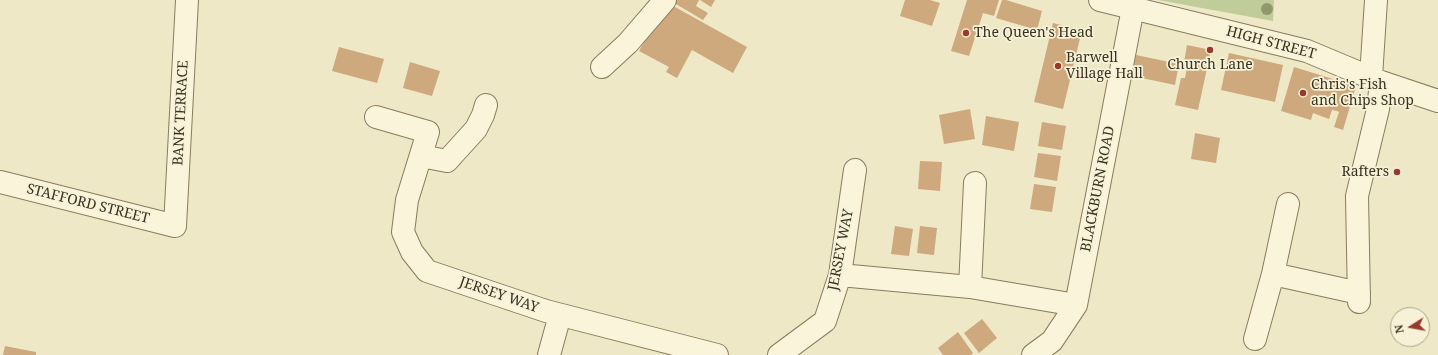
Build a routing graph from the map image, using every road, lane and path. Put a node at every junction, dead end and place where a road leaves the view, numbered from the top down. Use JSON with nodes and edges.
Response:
{"nodes":[{"id":1,"x":186,"y":0,"type":"edge"},
{"id":2,"x":1100,"y":0,"type":"edge"},
{"id":3,"x":1376,"y":0,"type":"edge"},
{"id":4,"x":661,"y":1,"type":"edge"},
{"id":5,"x":1146,"y":7,"type":"edge"},
{"id":6,"x":602,"y":67,"type":"dead end"},
{"id":7,"x":1376,"y":80,"type":"junction"},
{"id":8,"x":1438,"y":101,"type":"edge"},
{"id":9,"x":486,"y":105,"type":"dead end"},
{"id":10,"x":376,"y":117,"type":"dead end"},
{"id":11,"x":421,"y":156,"type":"junction"},
{"id":12,"x":855,"y":170,"type":"dead end"},
{"id":13,"x":0,"y":182,"type":"edge"},
{"id":14,"x":975,"y":182,"type":"dead end"},
{"id":15,"x":1288,"y":204,"type":"dead end"},
{"id":16,"x":176,"y":226,"type":"joint"},
{"id":17,"x":1273,"y":274,"type":"junction"},
{"id":18,"x":840,"y":276,"type":"junction"},
{"id":19,"x":970,"y":287,"type":"junction"},
{"id":20,"x":1076,"y":305,"type":"junction"},
{"id":21,"x":560,"y":315,"type":"junction"},
{"id":22,"x":1255,"y":339,"type":"dead end"},
{"id":23,"x":549,"y":355,"type":"edge"},
{"id":24,"x":718,"y":355,"type":"edge"},
{"id":25,"x":779,"y":355,"type":"edge"},
{"id":26,"x":1034,"y":355,"type":"edge"}],
"edges":[{"from":1,"to":16,"type":"street","name":"BANK TERRACE"},
{"from":2,"to":5,"type":"street","name":"HIGH STREET"},
{"from":3,"to":7,"type":"street"},
{"from":4,"to":6,"type":"street"},
{"from":5,"to":7,"type":"street","name":"HIGH STREET"},
{"from":5,"to":20,"type":"street","name":"BLACKBURN ROAD"},
{"from":7,"to":8,"type":"street","name":"HIGH STREET"},
{"from":7,"to":17,"type":"street"},
{"from":9,"to":11,"type":"street"},
{"from":10,"to":11,"type":"street","name":"JERSEY WAY"},
{"from":11,"to":21,"type":"street","name":"JERSEY WAY"},
{"from":12,"to":18,"type":"street","name":"JERSEY WAY"},
{"from":13,"to":16,"type":"street","name":"STAFFORD STREET"},
{"from":14,"to":19,"type":"street"},
{"from":15,"to":17,"type":"street"},
{"from":17,"to":22,"type":"street"},
{"from":18,"to":19,"type":"street"},
{"from":18,"to":25,"type":"street","name":"JERSEY WAY"},
{"from":19,"to":20,"type":"street"},
{"from":20,"to":26,"type":"street","name":"BLACKBURN ROAD"},
{"from":21,"to":23,"type":"street"},
{"from":21,"to":24,"type":"street","name":"JERSEY WAY"}]}
